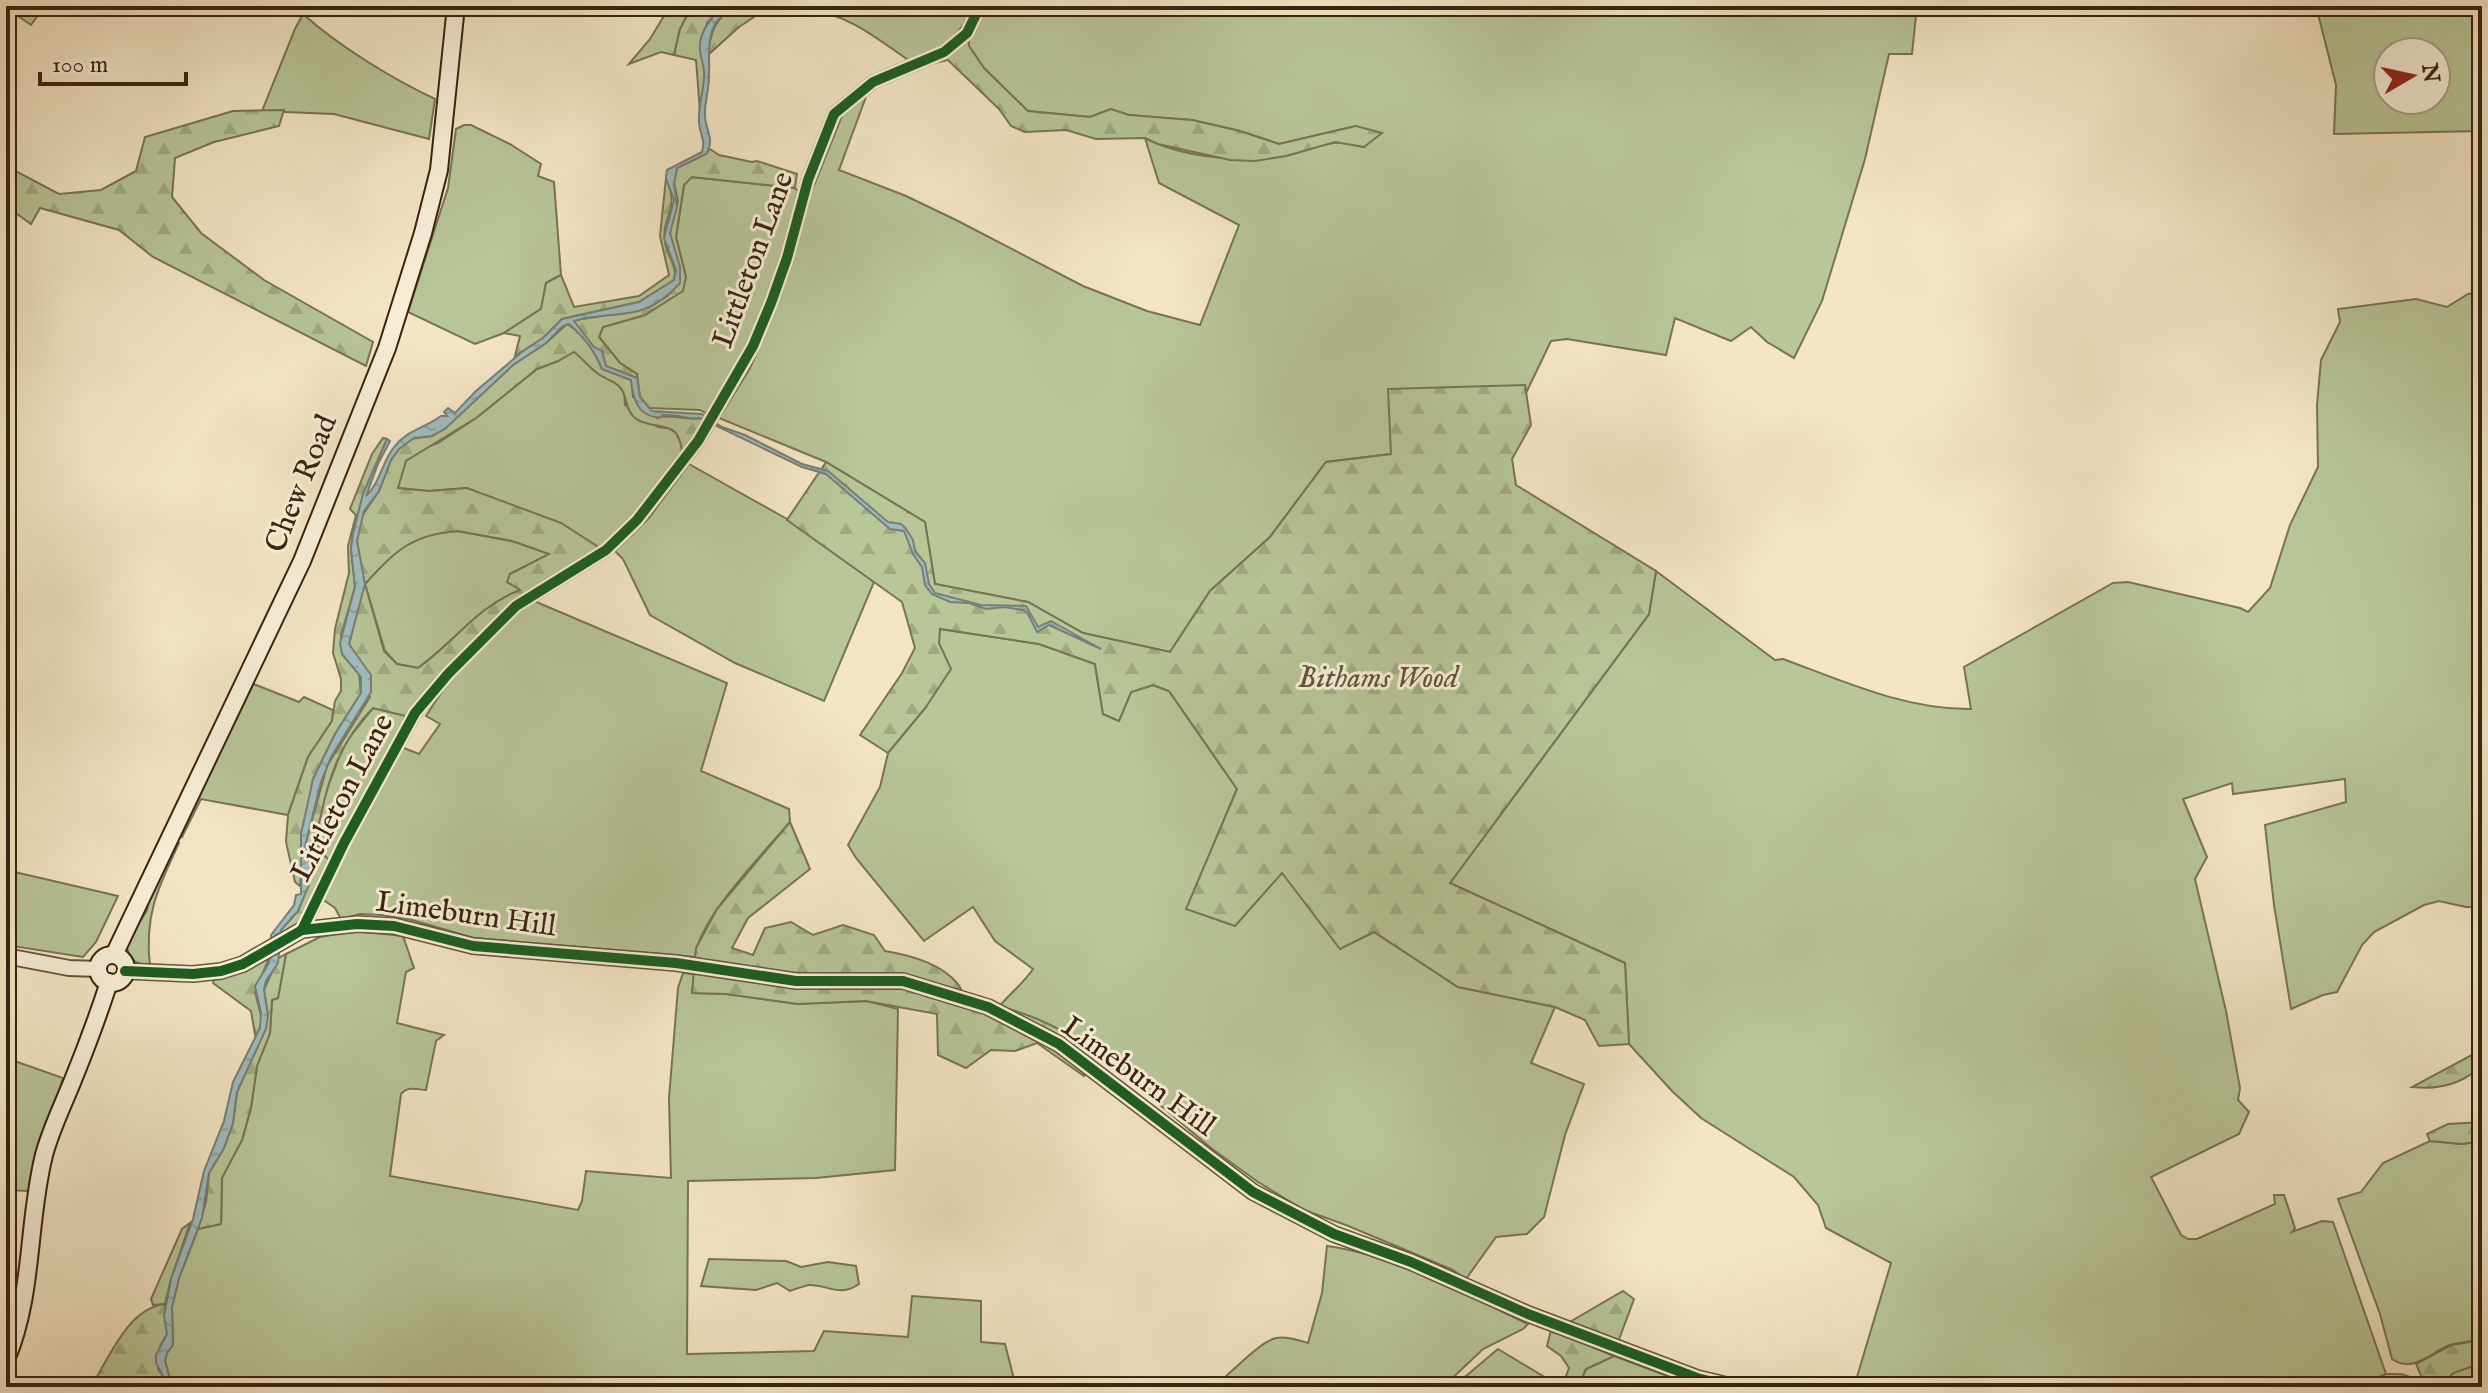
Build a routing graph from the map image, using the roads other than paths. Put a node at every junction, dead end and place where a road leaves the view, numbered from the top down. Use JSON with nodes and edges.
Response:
{"nodes":[{"id":1,"x":456,"y":6,"type":"edge"},
{"id":2,"x":980,"y":6,"type":"edge"},
{"id":3,"x":302,"y":930,"type":"junction"},
{"id":4,"x":114,"y":955,"type":"junction"},
{"id":5,"x":6,"y":956,"type":"edge"},
{"id":6,"x":98,"y":969,"type":"junction"},
{"id":7,"x":125,"y":971,"type":"junction"},
{"id":8,"x":109,"y":982,"type":"junction"},
{"id":9,"x":6,"y":1360,"type":"edge"},
{"id":10,"x":1735,"y":1387,"type":"edge"}],
"edges":[{"from":1,"to":4,"type":"main road","name":"Chew Road"},
{"from":2,"to":3,"type":"street","name":"Littleton Lane"},
{"from":3,"to":7,"type":"street","name":"Limeburn Hill"},
{"from":3,"to":10,"type":"street","name":"Limeburn Hill"},
{"from":4,"to":6,"type":"main road"},
{"from":4,"to":7,"type":"main road"},
{"from":5,"to":6,"type":"street"},
{"from":6,"to":8,"type":"main road"},
{"from":7,"to":8,"type":"main road"},
{"from":8,"to":9,"type":"main road"}]}
